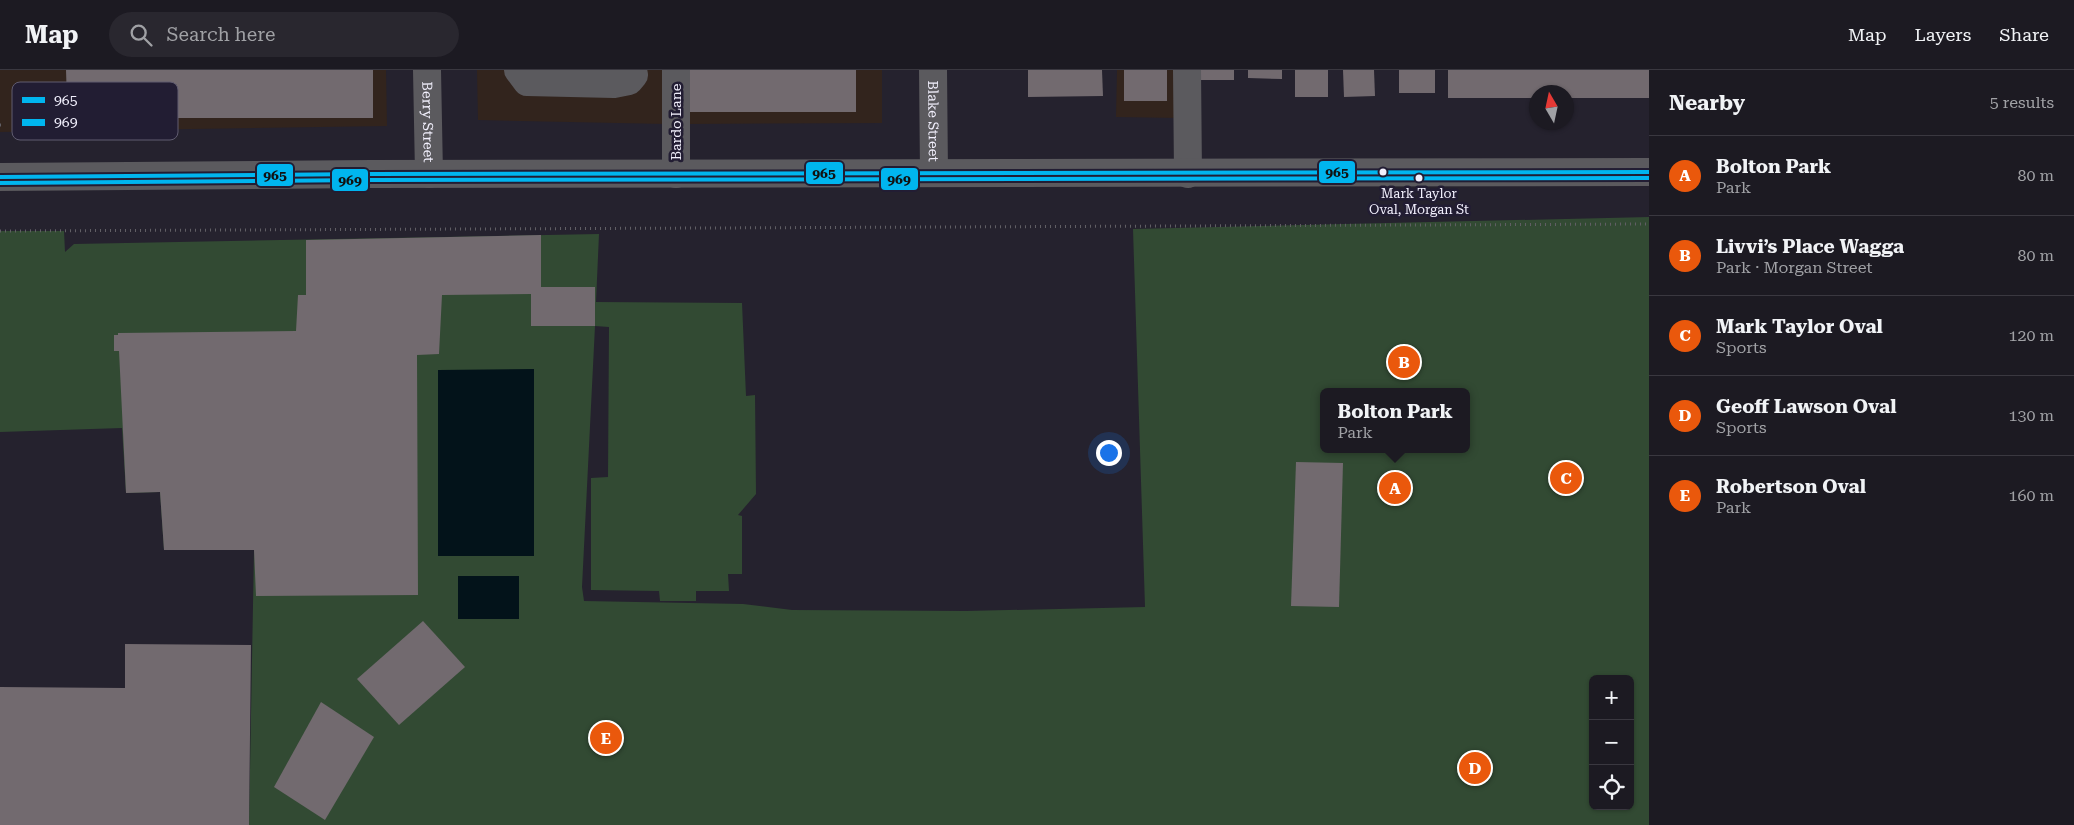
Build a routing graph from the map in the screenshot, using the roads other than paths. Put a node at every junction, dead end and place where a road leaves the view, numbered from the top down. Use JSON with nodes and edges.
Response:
{"nodes":[{"id":1,"x":427,"y":70,"type":"edge"},
{"id":2,"x":518,"y":70,"type":"edge"},
{"id":3,"x":633,"y":70,"type":"edge"},
{"id":4,"x":676,"y":70,"type":"edge"},
{"id":5,"x":933,"y":70,"type":"edge"},
{"id":6,"x":1187,"y":70,"type":"edge"},
{"id":7,"x":1649,"y":172,"type":"edge"},
{"id":8,"x":428,"y":174,"type":"junction"},
{"id":9,"x":676,"y":174,"type":"junction"},
{"id":10,"x":934,"y":174,"type":"junction"},
{"id":11,"x":1188,"y":174,"type":"junction"},
{"id":12,"x":0,"y":177,"type":"edge"}],
"edges":[{"from":1,"to":8,"type":"street","name":"Berry Street"},
{"from":2,"to":3,"type":"street"},
{"from":4,"to":9,"type":"street","name":"Bardo Lane"},
{"from":5,"to":10,"type":"street","name":"Blake Street"},
{"from":6,"to":11,"type":"street"},
{"from":7,"to":11,"type":"street"},
{"from":8,"to":9,"type":"street"},
{"from":8,"to":12,"type":"street"},
{"from":9,"to":10,"type":"street"},
{"from":10,"to":11,"type":"street"}]}
